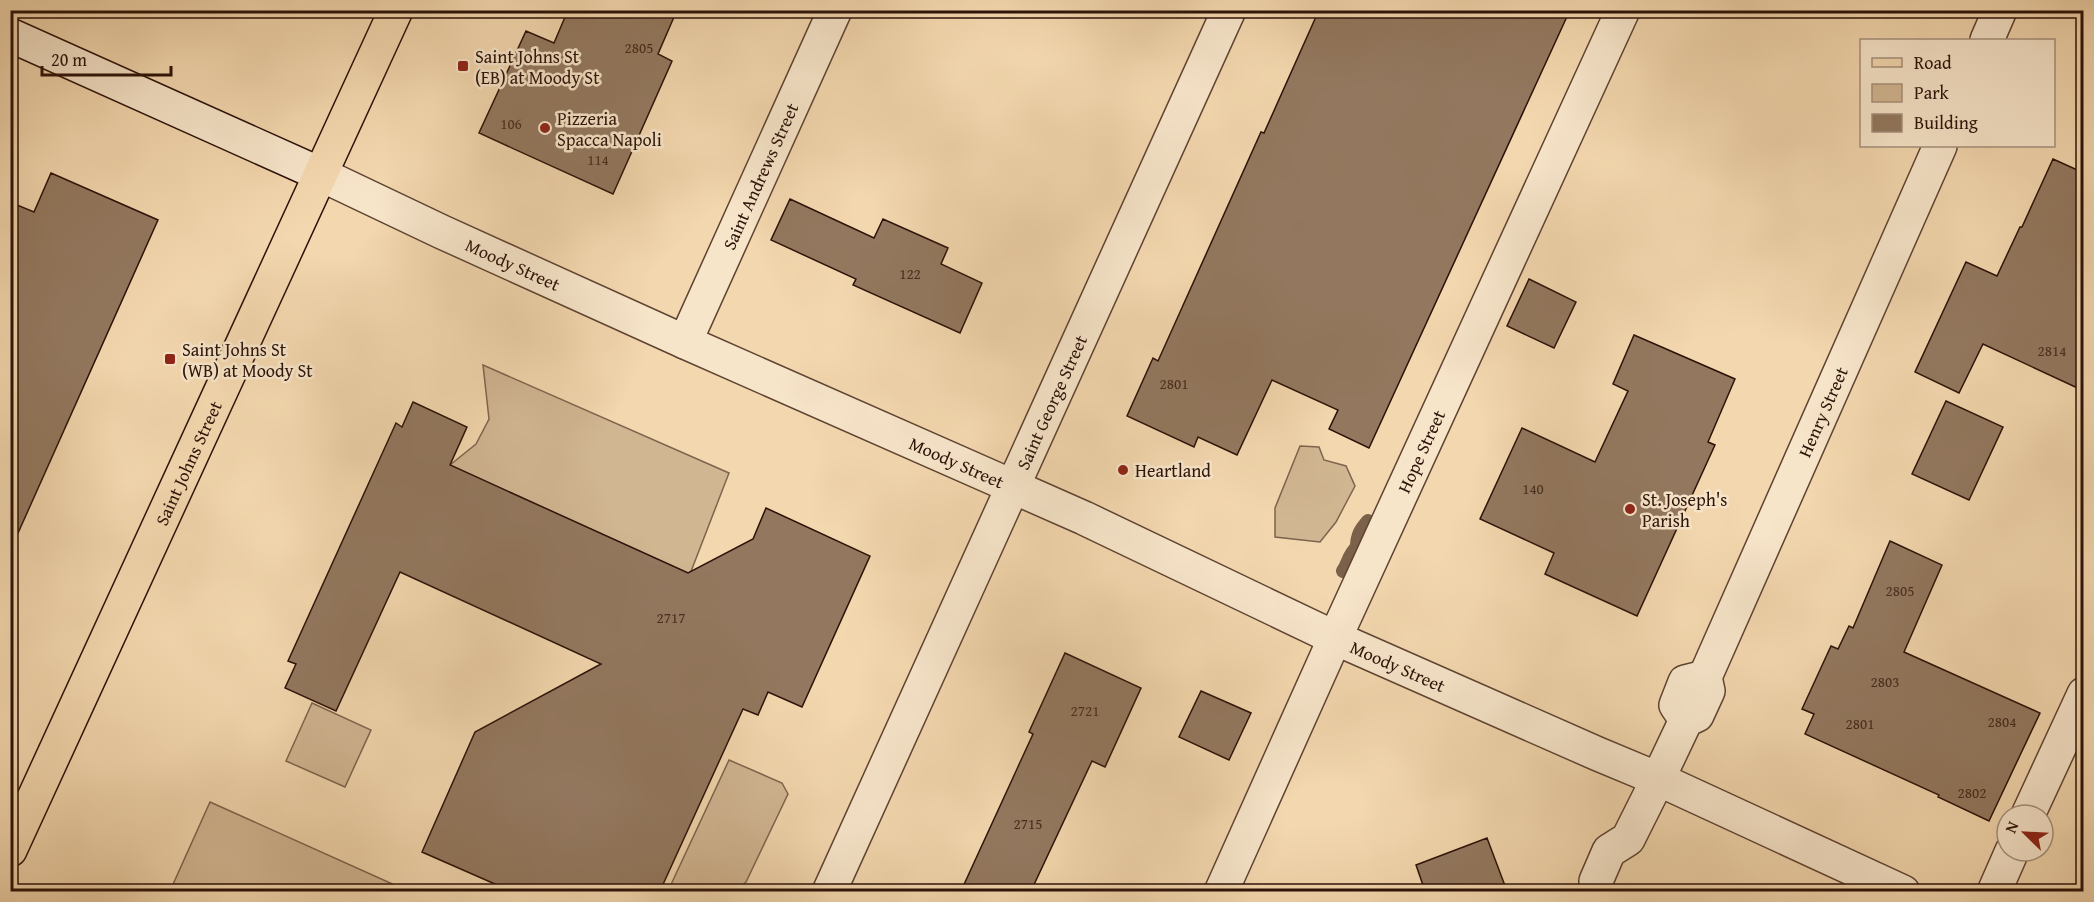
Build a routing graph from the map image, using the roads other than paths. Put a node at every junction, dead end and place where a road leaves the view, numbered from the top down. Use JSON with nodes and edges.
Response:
{"nodes":[{"id":1,"x":396,"y":10,"type":"edge"},
{"id":2,"x":835,"y":10,"type":"edge"},
{"id":3,"x":1229,"y":10,"type":"edge"},
{"id":4,"x":1623,"y":10,"type":"edge"},
{"id":5,"x":2000,"y":10,"type":"edge"},
{"id":6,"x":10,"y":35,"type":"edge"},
{"id":7,"x":1987,"y":39,"type":"edge"},
{"id":8,"x":1940,"y":147,"type":"edge"},
{"id":9,"x":320,"y":174,"type":"junction"},
{"id":10,"x":685,"y":342,"type":"junction"},
{"id":11,"x":1012,"y":486,"type":"junction"},
{"id":12,"x":1335,"y":638,"type":"junction"},
{"id":13,"x":2084,"y":694,"type":"edge"},
{"id":14,"x":1658,"y":778,"type":"junction"},
{"id":15,"x":2034,"y":803,"type":"edge"},
{"id":16,"x":1628,"y":839,"type":"junction"},
{"id":17,"x":10,"y":850,"type":"edge"},
{"id":18,"x":2007,"y":863,"type":"edge"},
{"id":19,"x":829,"y":891,"type":"edge"},
{"id":20,"x":1221,"y":891,"type":"edge"},
{"id":21,"x":1598,"y":891,"type":"edge"},
{"id":22,"x":1614,"y":891,"type":"edge"},
{"id":23,"x":1903,"y":891,"type":"edge"},
{"id":24,"x":1994,"y":891,"type":"edge"}],
"edges":[{"from":1,"to":9,"type":"main road","name":"Saint Johns Street"},
{"from":2,"to":10,"type":"street","name":"Saint Andrews Street"},
{"from":3,"to":11,"type":"street","name":"Saint George Street"},
{"from":4,"to":12,"type":"street","name":"Hope Street"},
{"from":5,"to":7,"type":"street"},
{"from":6,"to":9,"type":"street","name":"Moody Street"},
{"from":8,"to":14,"type":"street","name":"Henry Street"},
{"from":9,"to":10,"type":"street","name":"Moody Street"},
{"from":9,"to":17,"type":"main road","name":"Saint Johns Street"},
{"from":10,"to":11,"type":"street","name":"Moody Street"},
{"from":11,"to":12,"type":"street","name":"Moody Street"},
{"from":11,"to":19,"type":"street","name":"Saint George Street"},
{"from":12,"to":14,"type":"street","name":"Moody Street"},
{"from":12,"to":20,"type":"street","name":"Hope Street"},
{"from":13,"to":15,"type":"street"},
{"from":14,"to":16,"type":"street","name":"Henry Street"},
{"from":14,"to":23,"type":"street","name":"Moody Street"},
{"from":16,"to":21,"type":"street","name":"Henry Street"},
{"from":16,"to":22,"type":"street","name":"Henry Street"},
{"from":18,"to":24,"type":"street"}]}
